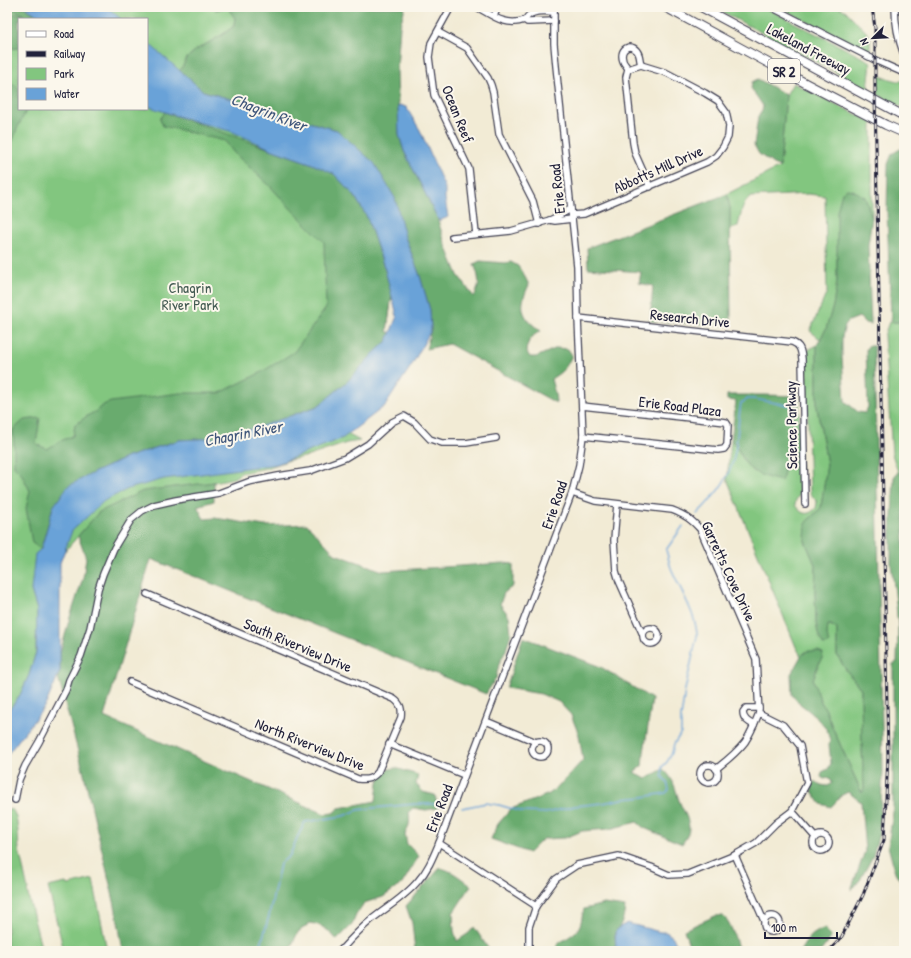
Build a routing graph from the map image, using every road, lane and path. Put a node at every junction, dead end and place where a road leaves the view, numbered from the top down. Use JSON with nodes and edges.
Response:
{"nodes":[{"id":1,"x":451,"y":7,"type":"edge"},
{"id":2,"x":477,"y":7,"type":"edge"},
{"id":3,"x":498,"y":7,"type":"edge"},
{"id":4,"x":665,"y":7,"type":"edge"},
{"id":5,"x":701,"y":7,"type":"edge"},
{"id":6,"x":771,"y":7,"type":"edge"},
{"id":7,"x":894,"y":7,"type":"edge"},
{"id":8,"x":554,"y":9,"type":"edge"},
{"id":9,"x":494,"y":16,"type":"junction"},
{"id":10,"x":525,"y":20,"type":"junction"},
{"id":11,"x":554,"y":21,"type":"junction"},
{"id":12,"x":438,"y":32,"type":"junction"},
{"id":13,"x":904,"y":55,"type":"edge"},
{"id":14,"x":641,"y":65,"type":"junction"},
{"id":15,"x":628,"y":69,"type":"junction"},
{"id":16,"x":904,"y":73,"type":"edge"},
{"id":17,"x":904,"y":116,"type":"edge"},
{"id":18,"x":904,"y":133,"type":"edge"},
{"id":19,"x":650,"y":187,"type":"junction"},
{"id":20,"x":572,"y":215,"type":"junction"},
{"id":21,"x":550,"y":220,"type":"junction"},
{"id":22,"x":538,"y":224,"type":"junction"},
{"id":23,"x":476,"y":234,"type":"junction"},
{"id":24,"x":452,"y":237,"type":"dead end"},
{"id":25,"x":578,"y":318,"type":"junction"},
{"id":26,"x":799,"y":346,"type":"joint"},
{"id":27,"x":582,"y":406,"type":"junction"},
{"id":28,"x":583,"y":436,"type":"junction"},
{"id":29,"x":496,"y":438,"type":"dead end"},
{"id":30,"x":572,"y":493,"type":"junction"},
{"id":31,"x":617,"y":504,"type":"junction"},
{"id":32,"x":805,"y":504,"type":"dead end"},
{"id":33,"x":147,"y":594,"type":"dead end"},
{"id":34,"x":643,"y":635,"type":"dead end"},
{"id":35,"x":130,"y":682,"type":"dead end"},
{"id":36,"x":759,"y":710,"type":"junction"},
{"id":37,"x":486,"y":721,"type":"junction"},
{"id":38,"x":754,"y":725,"type":"junction"},
{"id":39,"x":536,"y":742,"type":"dead end"},
{"id":40,"x":389,"y":744,"type":"junction"},
{"id":41,"x":716,"y":769,"type":"dead end"},
{"id":42,"x":464,"y":775,"type":"junction"},
{"id":43,"x":15,"y":800,"type":"dead end"},
{"id":44,"x":792,"y":811,"type":"junction"},
{"id":45,"x":815,"y":837,"type":"dead end"},
{"id":46,"x":439,"y":843,"type":"junction"},
{"id":47,"x":735,"y":855,"type":"junction"},
{"id":48,"x":536,"y":906,"type":"junction"},
{"id":49,"x":764,"y":921,"type":"dead end"},
{"id":50,"x":340,"y":951,"type":"edge"},
{"id":51,"x":529,"y":951,"type":"edge"}],
"edges":[{"from":1,"to":12,"type":"street","name":"Ocean Reef"},
{"from":2,"to":9,"type":"street"},
{"from":3,"to":9,"type":"street"},
{"from":4,"to":18,"type":"highway","name":"Lakeland Freeway","number":"SR 2"},
{"from":5,"to":17,"type":"highway","name":"Lakeland Freeway","number":"SR 2"},
{"from":6,"to":16,"type":"street"},
{"from":7,"to":13,"type":"street"},
{"from":8,"to":10,"type":"street"},
{"from":8,"to":11,"type":"street","name":"Erie Road"},
{"from":9,"to":10,"type":"street"},
{"from":10,"to":11,"type":"street"},
{"from":11,"to":20,"type":"street","name":"Erie Road"},
{"from":12,"to":22,"type":"street"},
{"from":12,"to":23,"type":"street","name":"Ocean Reef"},
{"from":14,"to":15,"type":"street"},
{"from":14,"to":15,"type":"street"},
{"from":14,"to":19,"type":"street","name":"Abbotts Mill Drive"},
{"from":15,"to":19,"type":"street"},
{"from":19,"to":20,"type":"street","name":"Abbotts Mill Drive"},
{"from":20,"to":21,"type":"street"},
{"from":20,"to":21,"type":"street"},
{"from":20,"to":25,"type":"street","name":"Erie Road"},
{"from":21,"to":22,"type":"street"},
{"from":22,"to":23,"type":"street"},
{"from":23,"to":24,"type":"street"},
{"from":25,"to":26,"type":"street","name":"Research Drive"},
{"from":25,"to":27,"type":"street","name":"Erie Road"},
{"from":26,"to":32,"type":"street","name":"Science Parkway"},
{"from":27,"to":28,"type":"street","name":"Erie Road"},
{"from":27,"to":28,"type":"street","name":"Erie Road Plaza"},
{"from":28,"to":30,"type":"street","name":"Erie Road"},
{"from":29,"to":43,"type":"street"},
{"from":30,"to":31,"type":"street","name":"Garretts Cove Drive"},
{"from":30,"to":37,"type":"street","name":"Erie Road"},
{"from":31,"to":34,"type":"street"},
{"from":31,"to":36,"type":"street","name":"Garretts Cove Drive"},
{"from":33,"to":40,"type":"street","name":"South Riverview Drive"},
{"from":35,"to":40,"type":"street","name":"North Riverview Drive"},
{"from":36,"to":38,"type":"street"},
{"from":36,"to":38,"type":"street"},
{"from":36,"to":44,"type":"street"},
{"from":37,"to":39,"type":"street"},
{"from":37,"to":42,"type":"street","name":"Erie Road"},
{"from":38,"to":41,"type":"street"},
{"from":40,"to":42,"type":"street"},
{"from":42,"to":46,"type":"street","name":"Erie Road"},
{"from":44,"to":45,"type":"street"},
{"from":44,"to":47,"type":"street"},
{"from":46,"to":48,"type":"street"},
{"from":46,"to":50,"type":"street","name":"Erie Road"},
{"from":47,"to":48,"type":"street"},
{"from":47,"to":49,"type":"street"},
{"from":48,"to":51,"type":"street"}]}
